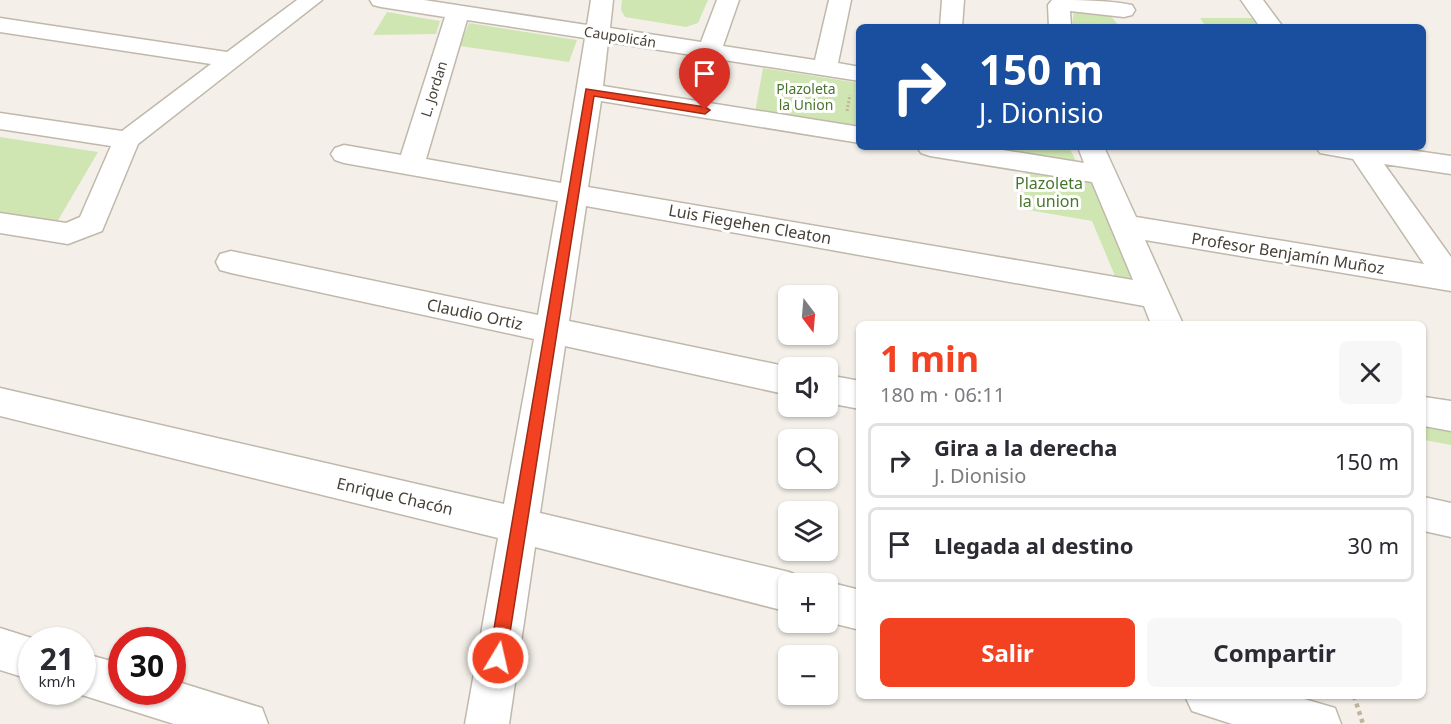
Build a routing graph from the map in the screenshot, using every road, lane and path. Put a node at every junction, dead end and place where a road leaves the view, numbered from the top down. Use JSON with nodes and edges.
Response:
{"nodes":[{"id":1,"x":311,"y":0,"type":"edge"},
{"id":2,"x":381,"y":0,"type":"edge"},
{"id":3,"x":602,"y":0,"type":"edge"},
{"id":4,"x":728,"y":0,"type":"edge"},
{"id":5,"x":840,"y":0,"type":"edge"},
{"id":6,"x":953,"y":0,"type":"edge"},
{"id":7,"x":1252,"y":0,"type":"edge"},
{"id":8,"x":471,"y":9,"type":"edge"},
{"id":9,"x":1126,"y":12,"type":"edge"},
{"id":10,"x":951,"y":24,"type":"edge"},
{"id":11,"x":1060,"y":24,"type":"edge"},
{"id":12,"x":1270,"y":24,"type":"edge"},
{"id":13,"x":0,"y":25,"type":"edge"},
{"id":14,"x":597,"y":33,"type":"junction"},
{"id":15,"x":709,"y":51,"type":"junction"},
{"id":16,"x":231,"y":60,"type":"junction"},
{"id":17,"x":825,"y":69,"type":"junction"},
{"id":18,"x":856,"y":74,"type":"edge"},
{"id":19,"x":590,"y":92,"type":"junction"},
{"id":20,"x":0,"y":121,"type":"edge"},
{"id":21,"x":851,"y":134,"type":"edge"},
{"id":22,"x":127,"y":140,"type":"junction"},
{"id":23,"x":948,"y":150,"type":"edge"},
{"id":24,"x":1091,"y":150,"type":"edge"},
{"id":25,"x":1360,"y":150,"type":"edge"},
{"id":26,"x":1365,"y":150,"type":"edge"},
{"id":27,"x":344,"y":154,"type":"dead end"},
{"id":28,"x":411,"y":165,"type":"junction"},
{"id":29,"x":1451,"y":165,"type":"edge"},
{"id":30,"x":1103,"y":176,"type":"junction"},
{"id":31,"x":574,"y":192,"type":"junction"},
{"id":32,"x":0,"y":223,"type":"edge"},
{"id":33,"x":1125,"y":226,"type":"junction"},
{"id":34,"x":231,"y":262,"type":"dead end"},
{"id":35,"x":1451,"y":280,"type":"edge"},
{"id":36,"x":1155,"y":296,"type":"junction"},
{"id":37,"x":1166,"y":321,"type":"edge"},
{"id":38,"x":549,"y":330,"type":"junction"},
{"id":39,"x":778,"y":379,"type":"edge"},
{"id":40,"x":838,"y":391,"type":"edge"},
{"id":41,"x":856,"y":394,"type":"edge"},
{"id":42,"x":0,"y":402,"type":"edge"},
{"id":43,"x":1426,"y":412,"type":"edge"},
{"id":44,"x":1451,"y":416,"type":"edge"},
{"id":45,"x":1426,"y":514,"type":"edge"},
{"id":46,"x":1451,"y":520,"type":"edge"},
{"id":47,"x":518,"y":525,"type":"junction"},
{"id":48,"x":778,"y":589,"type":"edge"},
{"id":49,"x":838,"y":604,"type":"edge"},
{"id":50,"x":856,"y":609,"type":"edge"},
{"id":51,"x":0,"y":649,"type":"edge"},
{"id":52,"x":18,"y":655,"type":"edge"},
{"id":53,"x":1219,"y":699,"type":"edge"},
{"id":54,"x":1355,"y":699,"type":"edge"},
{"id":55,"x":182,"y":705,"type":"edge"},
{"id":56,"x":246,"y":724,"type":"edge"},
{"id":57,"x":487,"y":724,"type":"edge"},
{"id":58,"x":1319,"y":724,"type":"edge"},
{"id":59,"x":1363,"y":724,"type":"edge"}],
"edges":[{"from":1,"to":16,"type":"street"},
{"from":2,"to":8,"type":"street","name":"Caupolicán"},
{"from":3,"to":14,"type":"street"},
{"from":4,"to":15,"type":"street"},
{"from":5,"to":17,"type":"street"},
{"from":6,"to":10,"type":"street"},
{"from":7,"to":12,"type":"street"},
{"from":8,"to":14,"type":"street","name":"Caupolicán"},
{"from":8,"to":28,"type":"street","name":"L. Jordan"},
{"from":9,"to":11,"type":"street"},
{"from":13,"to":16,"type":"street"},
{"from":14,"to":15,"type":"street","name":"Caupolicán"},
{"from":14,"to":19,"type":"street"},
{"from":15,"to":17,"type":"street","name":"Caupolicán"},
{"from":16,"to":22,"type":"street"},
{"from":17,"to":18,"type":"street","name":"Caupolicán"},
{"from":18,"to":21,"type":"path"},
{"from":19,"to":21,"type":"street"},
{"from":19,"to":31,"type":"street"},
{"from":20,"to":22,"type":"street"},
{"from":22,"to":32,"type":"street"},
{"from":23,"to":30,"type":"street"},
{"from":24,"to":30,"type":"street"},
{"from":25,"to":35,"type":"street"},
{"from":26,"to":29,"type":"street"},
{"from":27,"to":28,"type":"street","name":"Luis Fiegehen Cleaton"},
{"from":28,"to":31,"type":"street","name":"Luis Fiegehen Cleaton"},
{"from":30,"to":33,"type":"street"},
{"from":31,"to":36,"type":"street","name":"Luis Fiegehen Cleaton"},
{"from":31,"to":38,"type":"street"},
{"from":33,"to":35,"type":"street","name":"Profesor Benjamín Muñoz"},
{"from":33,"to":36,"type":"street"},
{"from":34,"to":38,"type":"street","name":"Claudio Ortiz"},
{"from":36,"to":37,"type":"street"},
{"from":38,"to":39,"type":"street","name":"Claudio Ortiz"},
{"from":38,"to":47,"type":"street"},
{"from":40,"to":41,"type":"street"},
{"from":42,"to":47,"type":"street","name":"Enrique Chacón"},
{"from":43,"to":44,"type":"street"},
{"from":45,"to":46,"type":"street"},
{"from":47,"to":48,"type":"street","name":"Enrique Chacón"},
{"from":47,"to":57,"type":"street"},
{"from":49,"to":50,"type":"street"},
{"from":51,"to":52,"type":"street"},
{"from":53,"to":58,"type":"street"},
{"from":54,"to":59,"type":"path"},
{"from":55,"to":56,"type":"street"}]}
